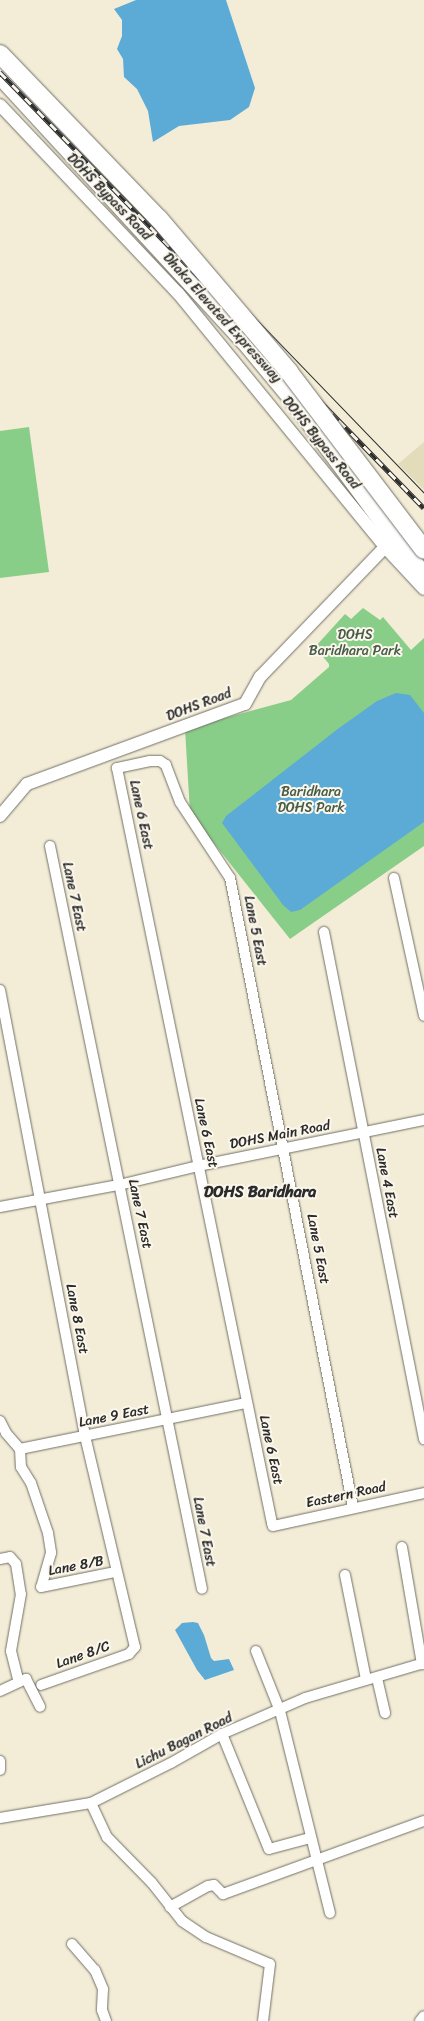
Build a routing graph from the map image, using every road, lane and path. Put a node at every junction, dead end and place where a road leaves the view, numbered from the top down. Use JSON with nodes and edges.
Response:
{"nodes":[{"id":1,"x":0,"y":54,"type":"edge"},
{"id":2,"x":0,"y":75,"type":"edge"},
{"id":3,"x":0,"y":105,"type":"edge"},
{"id":4,"x":385,"y":547,"type":"junction"},
{"id":5,"x":424,"y":550,"type":"edge"},
{"id":6,"x":424,"y":577,"type":"edge"},
{"id":7,"x":424,"y":589,"type":"edge"},
{"id":8,"x":117,"y":768,"type":"joint"},
{"id":9,"x":0,"y":816,"type":"edge"},
{"id":10,"x":50,"y":846,"type":"dead end"},
{"id":11,"x":394,"y":878,"type":"dead end"},
{"id":12,"x":324,"y":932,"type":"dead end"},
{"id":13,"x":0,"y":990,"type":"edge"},
{"id":14,"x":424,"y":1016,"type":"edge"},
{"id":15,"x":424,"y":1120,"type":"edge"},
{"id":16,"x":363,"y":1133,"type":"junction"},
{"id":17,"x":284,"y":1149,"type":"junction"},
{"id":18,"x":198,"y":1166,"type":"junction"},
{"id":19,"x":119,"y":1185,"type":"junction"},
{"id":20,"x":40,"y":1200,"type":"junction"},
{"id":21,"x":0,"y":1207,"type":"edge"},
{"id":22,"x":246,"y":1403,"type":"junction"},
{"id":23,"x":168,"y":1419,"type":"junction"},
{"id":24,"x":0,"y":1421,"type":"edge"},
{"id":25,"x":85,"y":1436,"type":"junction"},
{"id":26,"x":424,"y":1439,"type":"edge"},
{"id":27,"x":20,"y":1449,"type":"junction"},
{"id":28,"x":424,"y":1493,"type":"edge"},
{"id":29,"x":353,"y":1507,"type":"junction"},
{"id":30,"x":273,"y":1526,"type":"joint"},
{"id":31,"x":402,"y":1547,"type":"dead end"},
{"id":32,"x":0,"y":1559,"type":"edge"},
{"id":33,"x":115,"y":1572,"type":"junction"},
{"id":34,"x":345,"y":1575,"type":"dead end"},
{"id":35,"x":202,"y":1589,"type":"dead end"},
{"id":36,"x":134,"y":1651,"type":"joint"},
{"id":37,"x":256,"y":1651,"type":"dead end"},
{"id":38,"x":423,"y":1664,"type":"edge"},
{"id":39,"x":377,"y":1678,"type":"junction"},
{"id":40,"x":366,"y":1679,"type":"junction"},
{"id":41,"x":19,"y":1682,"type":"junction"},
{"id":42,"x":42,"y":1685,"type":"dead end"},
{"id":43,"x":0,"y":1690,"type":"edge"},
{"id":44,"x":40,"y":1707,"type":"dead end"},
{"id":45,"x":280,"y":1711,"type":"junction"},
{"id":46,"x":385,"y":1713,"type":"dead end"},
{"id":47,"x":222,"y":1734,"type":"junction"},
{"id":48,"x":91,"y":1803,"type":"junction"},
{"id":49,"x":0,"y":1818,"type":"edge"},
{"id":50,"x":424,"y":1821,"type":"edge"},
{"id":51,"x":310,"y":1838,"type":"junction"},
{"id":52,"x":316,"y":1859,"type":"junction"},
{"id":53,"x":170,"y":1907,"type":"junction"},
{"id":54,"x":330,"y":1913,"type":"dead end"},
{"id":55,"x":72,"y":1944,"type":"dead end"},
{"id":56,"x":424,"y":2016,"type":"edge"},
{"id":57,"x":106,"y":2021,"type":"edge"},
{"id":58,"x":263,"y":2021,"type":"edge"},
{"id":59,"x":420,"y":2021,"type":"edge"}],
"edges":[{"from":1,"to":5,"type":"highway","name":"Dhaka Elevated Expressway","bridge":true},
{"from":2,"to":6,"type":"highway","name":"Dhaka Elevated Expressway"},
{"from":3,"to":4,"type":"street","name":"DOHS Bypass Road"},
{"from":4,"to":7,"type":"street","name":"DOHS Bypass Road"},
{"from":4,"to":9,"type":"street","name":"DOHS Road"},
{"from":8,"to":17,"type":"street","name":"Lane 5 East"},
{"from":8,"to":18,"type":"street","name":"Lane 6 East"},
{"from":10,"to":19,"type":"street","name":"Lane 7 East"},
{"from":11,"to":14,"type":"street"},
{"from":12,"to":16,"type":"street","name":"Lane 4 East"},
{"from":13,"to":20,"type":"street","name":"Lane 8 East"},
{"from":15,"to":16,"type":"street","name":"DOHS Main Road"},
{"from":16,"to":17,"type":"street","name":"DOHS Main Road"},
{"from":16,"to":26,"type":"street","name":"Lane 4 East"},
{"from":17,"to":18,"type":"street","name":"DOHS Main Road"},
{"from":17,"to":29,"type":"street","name":"Lane 5 East"},
{"from":18,"to":19,"type":"street","name":"DOHS Main Road"},
{"from":18,"to":22,"type":"street","name":"Lane 6 East"},
{"from":19,"to":20,"type":"street","name":"DOHS Main Road"},
{"from":19,"to":23,"type":"street","name":"Lane 7 East"},
{"from":20,"to":21,"type":"street","name":"DOHS Main Road"},
{"from":20,"to":25,"type":"street","name":"Lane 8 East"},
{"from":22,"to":23,"type":"street","name":"Lane 9 East"},
{"from":22,"to":30,"type":"street","name":"Lane 6 East"},
{"from":23,"to":25,"type":"street","name":"Lane 9 East"},
{"from":23,"to":35,"type":"street","name":"Lane 7 East"},
{"from":24,"to":27,"type":"street"},
{"from":25,"to":27,"type":"street","name":"Lane 9 East"},
{"from":25,"to":33,"type":"street","name":"Lane 8 East"},
{"from":27,"to":33,"type":"street","name":"Lane 8/B"},
{"from":28,"to":29,"type":"street","name":"Eastern Road"},
{"from":29,"to":30,"type":"street","name":"Eastern Road"},
{"from":31,"to":38,"type":"street"},
{"from":32,"to":41,"type":"street"},
{"from":33,"to":36,"type":"street","name":"Lane 8 East"},
{"from":34,"to":40,"type":"street"},
{"from":36,"to":42,"type":"street","name":"Lane 8/C"},
{"from":37,"to":45,"type":"street"},
{"from":38,"to":39,"type":"street","name":"Lichu Bagan Road"},
{"from":39,"to":40,"type":"street","name":"Lichu Bagan Road"},
{"from":39,"to":46,"type":"street"},
{"from":40,"to":45,"type":"street","name":"Lichu Bagan Road"},
{"from":41,"to":43,"type":"street"},
{"from":41,"to":44,"type":"street"},
{"from":45,"to":47,"type":"street","name":"Lichu Bagan Road"},
{"from":45,"to":51,"type":"street"},
{"from":47,"to":48,"type":"street","name":"Lichu Bagan Road"},
{"from":47,"to":51,"type":"street"},
{"from":48,"to":49,"type":"street","name":"Lichu Bagan Road"},
{"from":48,"to":53,"type":"street"},
{"from":50,"to":52,"type":"street"},
{"from":51,"to":52,"type":"street"},
{"from":52,"to":53,"type":"street"},
{"from":52,"to":54,"type":"street"},
{"from":53,"to":58,"type":"street"},
{"from":55,"to":57,"type":"street"},
{"from":56,"to":59,"type":"street"}]}
